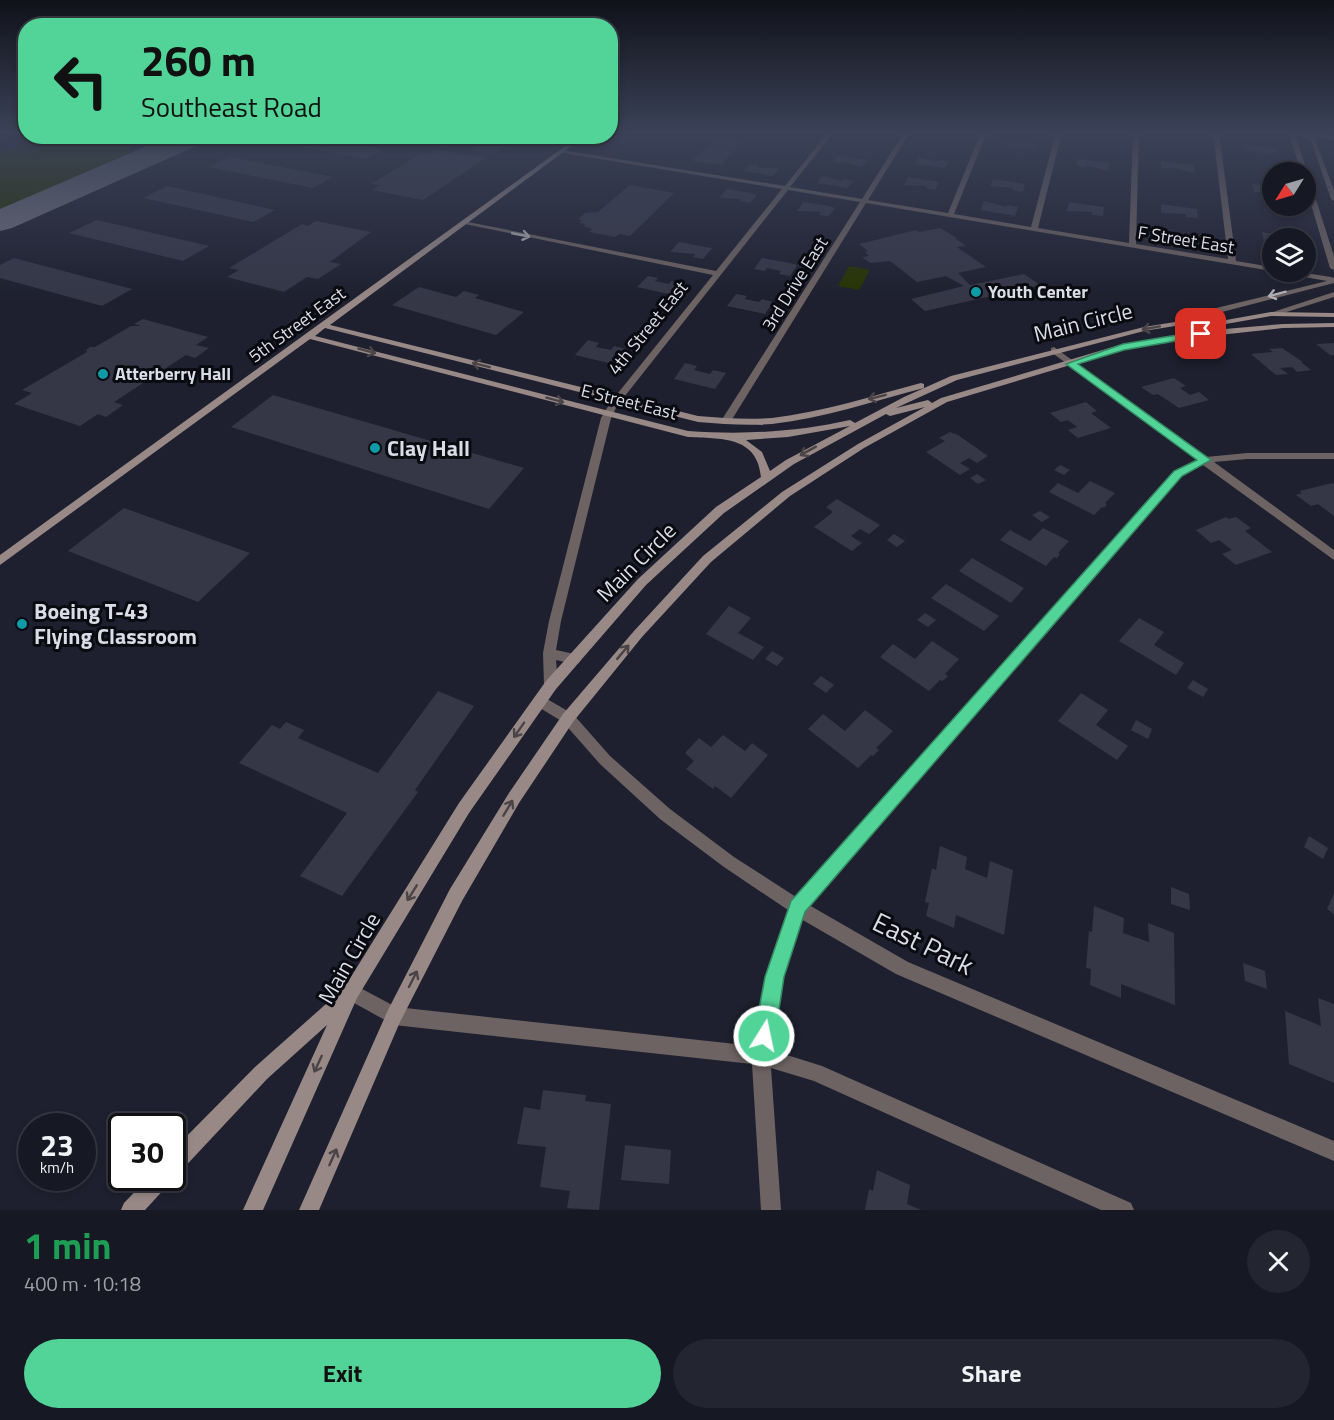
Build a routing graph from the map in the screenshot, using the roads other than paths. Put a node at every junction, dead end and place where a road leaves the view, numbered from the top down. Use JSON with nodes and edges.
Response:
{"nodes":[{"id":1,"x":511,"y":188,"type":"edge"},
{"id":2,"x":787,"y":188,"type":"edge"},
{"id":3,"x":790,"y":188,"type":"edge"},
{"id":4,"x":872,"y":188,"type":"edge"},
{"id":5,"x":961,"y":188,"type":"edge"},
{"id":6,"x":1045,"y":188,"type":"edge"},
{"id":7,"x":1134,"y":188,"type":"edge"},
{"id":8,"x":1223,"y":188,"type":"edge"},
{"id":9,"x":864,"y":201,"type":"junction"},
{"id":10,"x":1316,"y":209,"type":"edge"},
{"id":11,"x":950,"y":216,"type":"junction"},
{"id":12,"x":463,"y":223,"type":"junction"},
{"id":13,"x":1034,"y":230,"type":"junction"},
{"id":14,"x":1132,"y":246,"type":"junction"},
{"id":15,"x":1233,"y":262,"type":"junction"},
{"id":16,"x":1262,"y":267,"type":"edge"},
{"id":17,"x":1334,"y":268,"type":"edge"},
{"id":18,"x":718,"y":274,"type":"junction"},
{"id":19,"x":1316,"y":277,"type":"edge"},
{"id":20,"x":1334,"y":280,"type":"edge"},
{"id":21,"x":1334,"y":294,"type":"edge"},
{"id":22,"x":1271,"y":314,"type":"junction"},
{"id":23,"x":1334,"y":315,"type":"edge"},
{"id":24,"x":1206,"y":319,"type":"junction"},
{"id":25,"x":1334,"y":325,"type":"edge"},
{"id":26,"x":325,"y":326,"type":"junction"},
{"id":27,"x":1224,"y":332,"type":"junction"},
{"id":28,"x":310,"y":337,"type":"junction"},
{"id":29,"x":1054,"y":350,"type":"junction"},
{"id":30,"x":1071,"y":364,"type":"junction"},
{"id":31,"x":954,"y":378,"type":"junction"},
{"id":32,"x":618,"y":399,"type":"junction"},
{"id":33,"x":944,"y":400,"type":"junction"},
{"id":34,"x":608,"y":414,"type":"junction"},
{"id":35,"x":868,"y":418,"type":"junction"},
{"id":36,"x":726,"y":421,"type":"junction"},
{"id":37,"x":736,"y":438,"type":"junction"},
{"id":38,"x":1334,"y":456,"type":"edge"},
{"id":39,"x":1205,"y":460,"type":"junction"},
{"id":40,"x":766,"y":478,"type":"junction"},
{"id":41,"x":1334,"y":556,"type":"edge"},
{"id":42,"x":0,"y":561,"type":"edge"},
{"id":43,"x":549,"y":652,"type":"junction"},
{"id":44,"x":574,"y":659,"type":"junction"},
{"id":45,"x":551,"y":684,"type":"junction"},
{"id":46,"x":540,"y":701,"type":"junction"},
{"id":47,"x":568,"y":718,"type":"junction"},
{"id":48,"x":797,"y":907,"type":"junction"},
{"id":49,"x":351,"y":992,"type":"junction"},
{"id":50,"x":394,"y":1016,"type":"junction"},
{"id":51,"x":761,"y":1056,"type":"junction"},
{"id":52,"x":186,"y":1151,"type":"edge"},
{"id":53,"x":1334,"y":1151,"type":"edge"},
{"id":54,"x":148,"y":1191,"type":"edge"},
{"id":55,"x":130,"y":1210,"type":"edge"},
{"id":56,"x":253,"y":1210,"type":"edge"},
{"id":57,"x":309,"y":1210,"type":"edge"},
{"id":58,"x":771,"y":1210,"type":"edge"},
{"id":59,"x":1124,"y":1210,"type":"edge"}],
"edges":[{"from":1,"to":12,"type":"street","name":"5th Street East"},
{"from":2,"to":18,"type":"street","name":"4th Street East"},
{"from":3,"to":9,"type":"street","name":"F Street East"},
{"from":4,"to":9,"type":"street","name":"3rd Drive East"},
{"from":5,"to":11,"type":"street"},
{"from":6,"to":13,"type":"street"},
{"from":7,"to":14,"type":"street"},
{"from":8,"to":15,"type":"street"},
{"from":9,"to":11,"type":"street","name":"F Street East"},
{"from":9,"to":36,"type":"street","name":"3rd Drive East"},
{"from":10,"to":17,"type":"street"},
{"from":11,"to":13,"type":"street","name":"F Street East"},
{"from":12,"to":18,"type":"street","one_way":true},
{"from":12,"to":26,"type":"street","name":"5th Street East"},
{"from":13,"to":14,"type":"street","name":"F Street East"},
{"from":14,"to":15,"type":"street","name":"F Street East"},
{"from":15,"to":16,"type":"street","name":"F Street East"},
{"from":18,"to":32,"type":"street","name":"4th Street East"},
{"from":19,"to":20,"type":"street"},
{"from":20,"to":24,"type":"street","one_way":true},
{"from":21,"to":22,"type":"street"},
{"from":22,"to":23,"type":"street","name":"Main Circle"},
{"from":22,"to":24,"type":"street","name":"Main Circle"},
{"from":24,"to":27,"type":"street"},
{"from":24,"to":29,"type":"street","name":"Main Circle","one_way":true},
{"from":25,"to":27,"type":"street","name":"Main Circle"},
{"from":26,"to":28,"type":"street","name":"5th Street East"},
{"from":32,"to":26,"type":"street","name":"E Street East","one_way":true},
{"from":27,"to":30,"type":"street","name":"Main Circle"},
{"from":28,"to":34,"type":"street","name":"E Street East","one_way":true},
{"from":28,"to":42,"type":"street","name":"5th Street East"},
{"from":29,"to":30,"type":"street"},
{"from":29,"to":31,"type":"street","name":"Main Circle"},
{"from":30,"to":33,"type":"street","name":"Main Circle"},
{"from":30,"to":39,"type":"street"},
{"from":31,"to":35,"type":"street","name":"Main Circle"},
{"from":31,"to":36,"type":"street","name":"E Street East","one_way":true},
{"from":32,"to":34,"type":"street","name":"4th Street East"},
{"from":32,"to":36,"type":"street","name":"E Street East"},
{"from":33,"to":35,"type":"street","name":"E Street East"},
{"from":47,"to":33,"type":"street","name":"Main Circle","one_way":true},
{"from":34,"to":37,"type":"street","name":"E Street East"},
{"from":34,"to":43,"type":"street","name":"4th Street East"},
{"from":35,"to":37,"type":"street","name":"E Street East"},
{"from":35,"to":40,"type":"street","name":"Main Circle","one_way":true},
{"from":37,"to":40,"type":"street"},
{"from":38,"to":39,"type":"street"},
{"from":39,"to":41,"type":"street"},
{"from":39,"to":48,"type":"street"},
{"from":40,"to":44,"type":"street","name":"Main Circle"},
{"from":43,"to":44,"type":"street"},
{"from":43,"to":45,"type":"street","name":"4th Street East"},
{"from":44,"to":45,"type":"street","name":"Main Circle"},
{"from":45,"to":46,"type":"street","name":"Main Circle"},
{"from":46,"to":47,"type":"street","name":"East Park"},
{"from":46,"to":49,"type":"street","name":"Main Circle","one_way":true},
{"from":47,"to":48,"type":"street","name":"East Park"},
{"from":50,"to":47,"type":"street","name":"Main Circle","one_way":true},
{"from":48,"to":51,"type":"street"},
{"from":48,"to":53,"type":"street","name":"East Park"},
{"from":49,"to":50,"type":"street"},
{"from":49,"to":52,"type":"street"},
{"from":49,"to":56,"type":"street","name":"Main Circle","one_way":true},
{"from":50,"to":51,"type":"street"},
{"from":57,"to":50,"type":"street","name":"Main Circle","one_way":true},
{"from":51,"to":58,"type":"street"},
{"from":51,"to":59,"type":"street"},
{"from":54,"to":55,"type":"street"}]}
